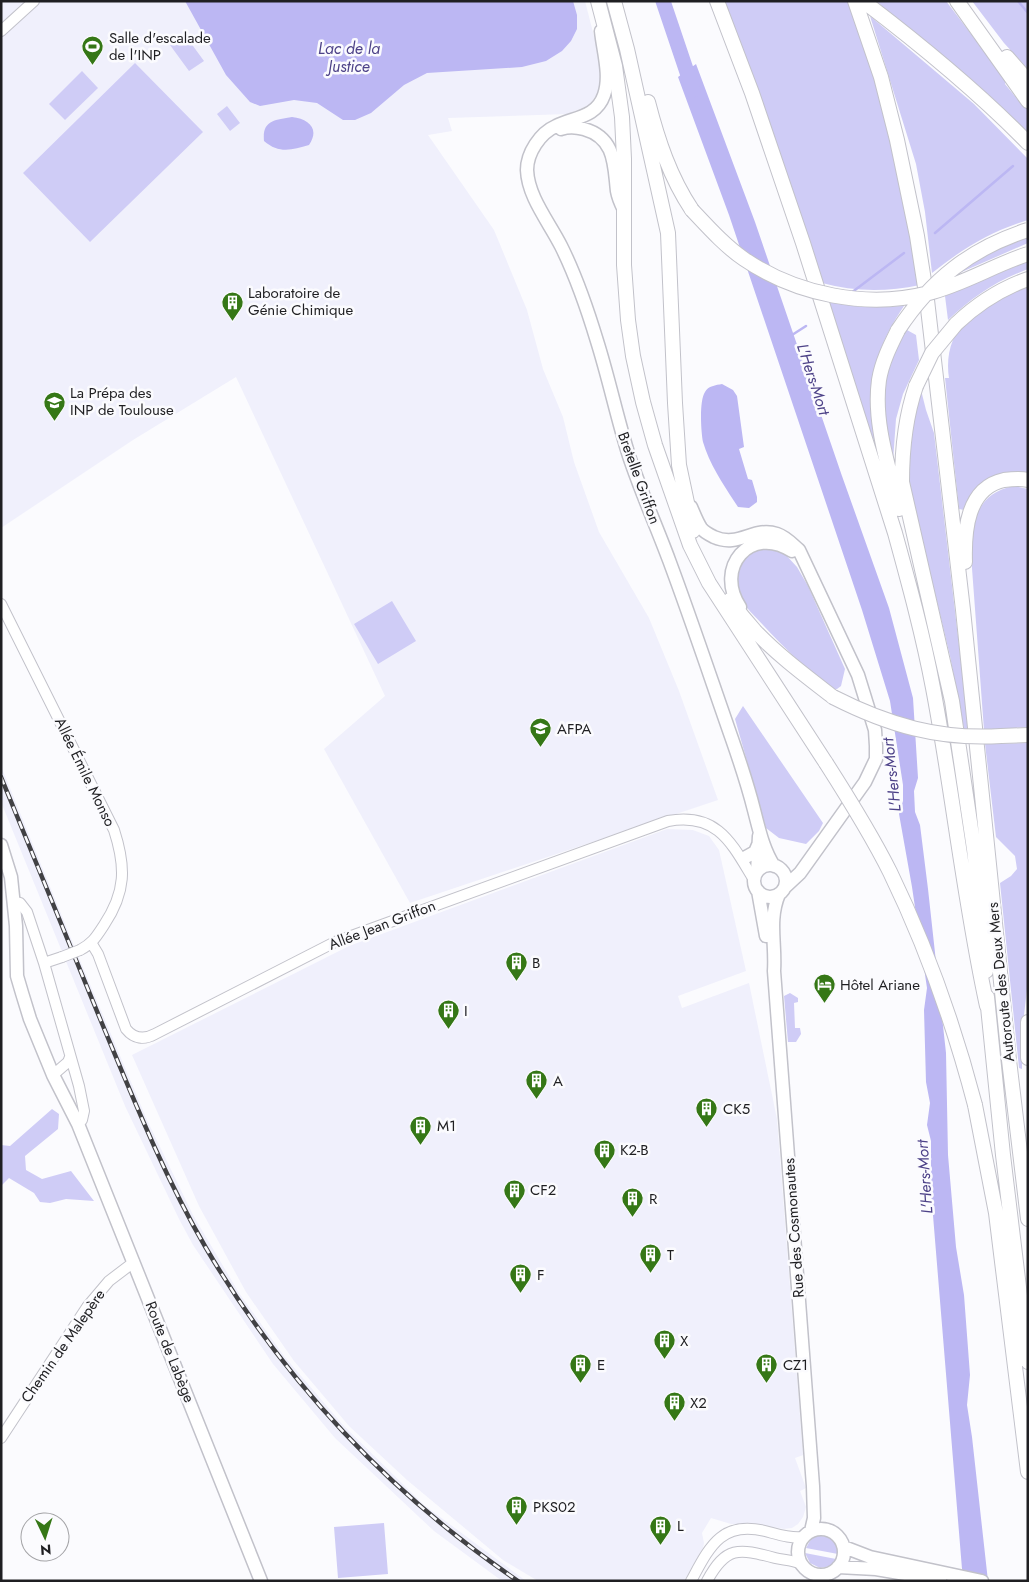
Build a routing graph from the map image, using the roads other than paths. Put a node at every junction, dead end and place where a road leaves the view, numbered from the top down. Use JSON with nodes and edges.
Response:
{"nodes":[{"id":1,"x":34,"y":1,"type":"edge"},
{"id":2,"x":598,"y":1,"type":"edge"},
{"id":3,"x":615,"y":1,"type":"edge"},
{"id":4,"x":717,"y":1,"type":"edge"},
{"id":5,"x":855,"y":1,"type":"edge"},
{"id":6,"x":863,"y":1,"type":"edge"},
{"id":7,"x":958,"y":1,"type":"edge"},
{"id":8,"x":1,"y":31,"type":"edge"},
{"id":9,"x":1028,"y":81,"type":"edge"},
{"id":10,"x":1028,"y":101,"type":"edge"},
{"id":11,"x":546,"y":133,"type":"junction"},
{"id":12,"x":1028,"y":143,"type":"edge"},
{"id":13,"x":624,"y":211,"type":"junction"},
{"id":14,"x":1028,"y":230,"type":"edge"},
{"id":15,"x":1028,"y":254,"type":"edge"},
{"id":16,"x":1028,"y":279,"type":"edge"},
{"id":17,"x":1028,"y":480,"type":"edge"},
{"id":18,"x":686,"y":498,"type":"junction"},
{"id":19,"x":811,"y":574,"type":"junction"},
{"id":20,"x":925,"y":577,"type":"junction"},
{"id":21,"x":1,"y":604,"type":"edge"},
{"id":22,"x":726,"y":608,"type":"junction"},
{"id":23,"x":963,"y":610,"type":"junction"},
{"id":24,"x":755,"y":630,"type":"junction"},
{"id":25,"x":833,"y":697,"type":"junction"},
{"id":26,"x":1028,"y":735,"type":"edge"},
{"id":27,"x":759,"y":831,"type":"junction"},
{"id":28,"x":1,"y":845,"type":"edge"},
{"id":29,"x":758,"y":845,"type":"junction"},
{"id":30,"x":743,"y":856,"type":"junction"},
{"id":31,"x":810,"y":856,"type":"junction"},
{"id":32,"x":763,"y":872,"type":"junction"},
{"id":33,"x":782,"y":891,"type":"junction"},
{"id":34,"x":14,"y":902,"type":"junction"},
{"id":35,"x":92,"y":944,"type":"junction"},
{"id":36,"x":44,"y":963,"type":"junction"},
{"id":37,"x":774,"y":971,"type":"junction"},
{"id":38,"x":987,"y":1006,"type":"junction"},
{"id":39,"x":1028,"y":1022,"type":"edge"},
{"id":40,"x":70,"y":1057,"type":"junction"},
{"id":41,"x":1028,"y":1058,"type":"edge"},
{"id":42,"x":53,"y":1075,"type":"junction"},
{"id":43,"x":78,"y":1124,"type":"junction"},
{"id":44,"x":1028,"y":1219,"type":"edge"},
{"id":45,"x":134,"y":1262,"type":"junction"},
{"id":46,"x":1028,"y":1362,"type":"edge"},
{"id":47,"x":1,"y":1438,"type":"edge"},
{"id":48,"x":1028,"y":1472,"type":"edge"},
{"id":49,"x":813,"y":1486,"type":"junction"},
{"id":50,"x":830,"y":1530,"type":"junction"},
{"id":51,"x":807,"y":1534,"type":"junction"},
{"id":52,"x":844,"y":1547,"type":"junction"},
{"id":53,"x":801,"y":1564,"type":"junction"},
{"id":54,"x":838,"y":1567,"type":"junction"},
{"id":55,"x":940,"y":1577,"type":"edge"},
{"id":56,"x":260,"y":1581,"type":"edge"},
{"id":57,"x":691,"y":1581,"type":"edge"},
{"id":58,"x":707,"y":1581,"type":"edge"},
{"id":59,"x":982,"y":1581,"type":"edge"}],
"edges":[{"from":1,"to":8,"type":"street"},
{"from":2,"to":11,"type":"main road","name":"Bretelle Griffon"},
{"from":2,"to":13,"type":"highway"},
{"from":3,"to":15,"type":"highway","bridge":true},
{"from":3,"to":18,"type":"highway"},
{"from":4,"to":38,"type":"highway"},
{"from":5,"to":23,"type":"highway"},
{"from":6,"to":12,"type":"highway"},
{"from":7,"to":9,"type":"highway"},
{"from":7,"to":10,"type":"highway"},
{"from":11,"to":13,"type":"main road"},
{"from":11,"to":27,"type":"main road","name":"Bretelle Griffon"},
{"from":13,"to":22,"type":"highway"},
{"from":14,"to":20,"type":"highway","bridge":true},
{"from":16,"to":20,"type":"highway","bridge":true},
{"from":17,"to":23,"type":"highway"},
{"from":18,"to":19,"type":"main road"},
{"from":18,"to":24,"type":"highway"},
{"from":19,"to":24,"type":"main road"},
{"from":19,"to":31,"type":"main road"},
{"from":20,"to":38,"type":"highway"},
{"from":21,"to":35,"type":"street","name":"Allée Émile Monso"},
{"from":22,"to":25,"type":"highway"},
{"from":22,"to":48,"type":"highway","bridge":true},
{"from":23,"to":44,"type":"highway","name":"Autoroute des Deux Mers"},
{"from":24,"to":25,"type":"highway"},
{"from":25,"to":26,"type":"highway","bridge":true},
{"from":27,"to":29,"type":"main road","name":"Bretelle Griffon"},
{"from":27,"to":32,"type":"main road","name":"Bretelle Griffon"},
{"from":28,"to":34,"type":"main road","name":"Route de Labège"},
{"from":29,"to":30,"type":"main road"},
{"from":29,"to":32,"type":"main road","name":"Bretelle Griffon"},
{"from":30,"to":32,"type":"street","name":"Allée Jean Griffon"},
{"from":30,"to":32,"type":"street","name":"Allée Jean Griffon"},
{"from":30,"to":35,"type":"street","name":"Allée Jean Griffon"},
{"from":31,"to":32,"type":"main road"},
{"from":31,"to":33,"type":"main road"},
{"from":32,"to":33,"type":"main road"},
{"from":32,"to":33,"type":"main road"},
{"from":32,"to":37,"type":"main road","name":"Rue des Cosmonautes"},
{"from":33,"to":37,"type":"main road","name":"Rue des Cosmonautes"},
{"from":34,"to":36,"type":"street"},
{"from":34,"to":42,"type":"main road","name":"Route de Labège"},
{"from":35,"to":36,"type":"street","bridge":true},
{"from":36,"to":40,"type":"street"},
{"from":37,"to":49,"type":"main road","name":"Rue des Cosmonautes"},
{"from":38,"to":46,"type":"highway"},
{"from":39,"to":41,"type":"highway"},
{"from":40,"to":42,"type":"street"},
{"from":40,"to":43,"type":"street"},
{"from":42,"to":43,"type":"main road","name":"Route de Labège"},
{"from":43,"to":45,"type":"main road","name":"Route de Labège"},
{"from":45,"to":47,"type":"street","name":"Chemin de Malepère"},
{"from":45,"to":56,"type":"main road","name":"Route de Labège"},
{"from":49,"to":50,"type":"main road","name":"Rue des Cosmonautes"},
{"from":49,"to":51,"type":"main road","name":"Rue des Cosmonautes"},
{"from":50,"to":51,"type":"main road"},
{"from":50,"to":52,"type":"main road"},
{"from":51,"to":53,"type":"main road"},
{"from":51,"to":57,"type":"street"},
{"from":52,"to":54,"type":"main road"},
{"from":52,"to":55,"type":"main road"},
{"from":53,"to":54,"type":"main road"},
{"from":53,"to":58,"type":"street"},
{"from":54,"to":55,"type":"main road"},
{"from":55,"to":59,"type":"main road"}]}
